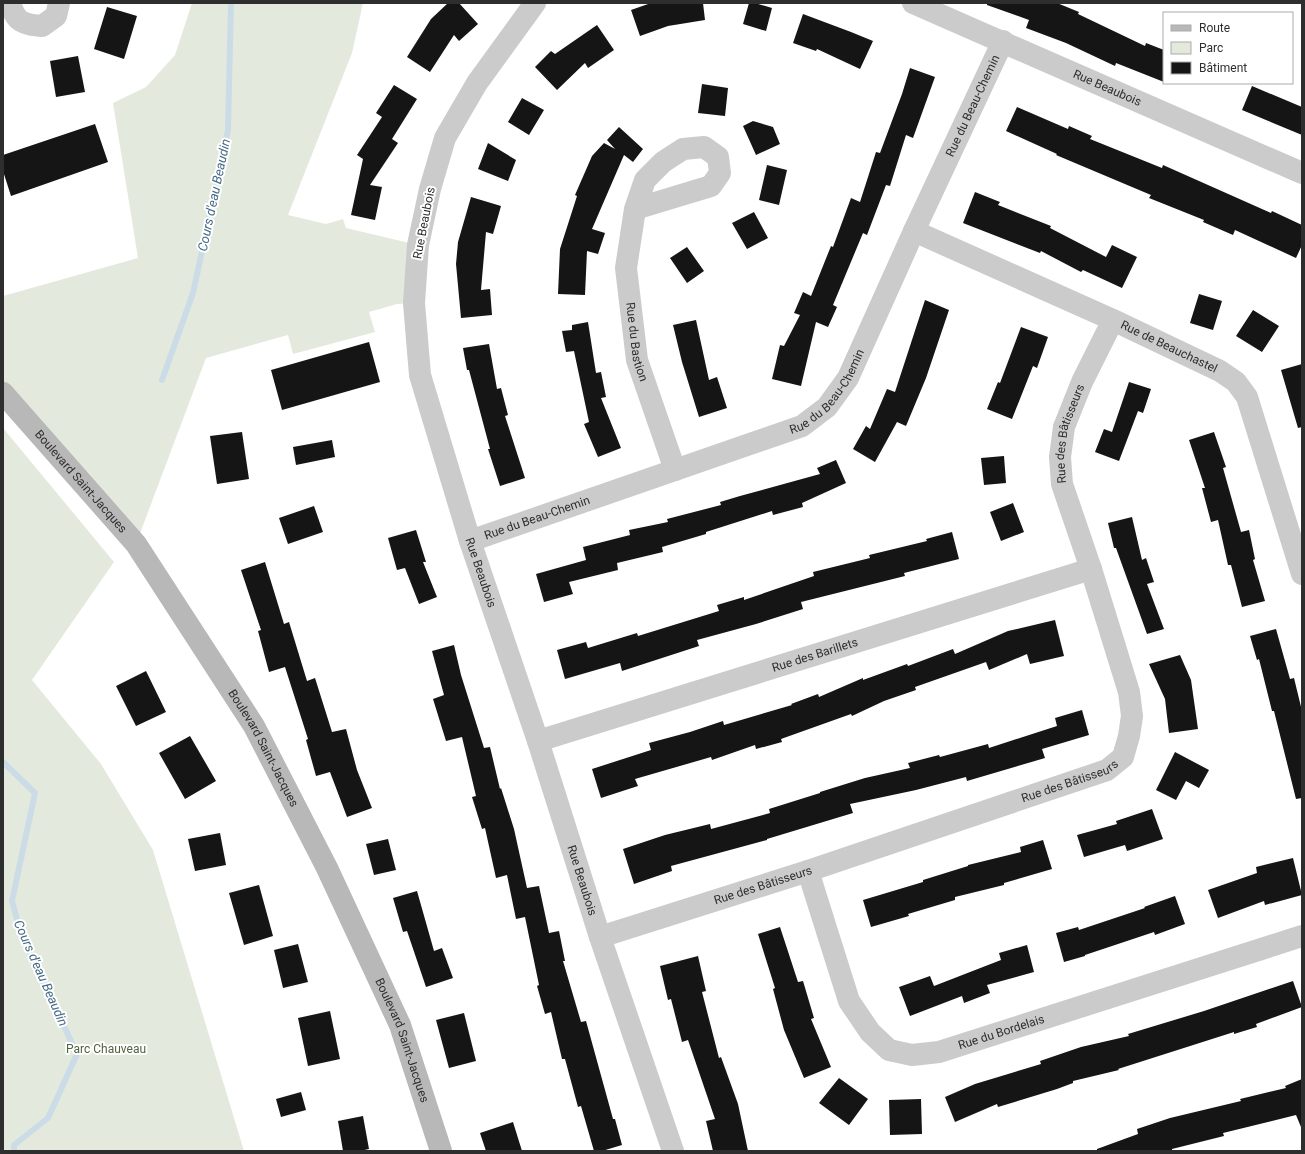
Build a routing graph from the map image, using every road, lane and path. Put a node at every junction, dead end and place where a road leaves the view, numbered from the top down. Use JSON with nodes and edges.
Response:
{"nodes":[{"id":1,"x":10,"y":3,"type":"edge"},
{"id":2,"x":59,"y":3,"type":"edge"},
{"id":3,"x":535,"y":3,"type":"edge"},
{"id":4,"x":913,"y":3,"type":"edge"},
{"id":5,"x":1003,"y":41,"type":"junction"},
{"id":6,"x":1302,"y":173,"type":"edge"},
{"id":7,"x":635,"y":210,"type":"dead end"},
{"id":8,"x":914,"y":231,"type":"junction"},
{"id":9,"x":1113,"y":320,"type":"junction"},
{"id":10,"x":3,"y":393,"type":"edge"},
{"id":11,"x":675,"y":470,"type":"junction"},
{"id":12,"x":470,"y":541,"type":"junction"},
{"id":13,"x":1091,"y":569,"type":"junction"},
{"id":14,"x":1302,"y":574,"type":"edge"},
{"id":15,"x":538,"y":741,"type":"junction"},
{"id":16,"x":808,"y":871,"type":"junction"},
{"id":17,"x":1302,"y":936,"type":"edge"},
{"id":18,"x":600,"y":937,"type":"junction"},
{"id":19,"x":441,"y":1151,"type":"edge"},
{"id":20,"x":673,"y":1151,"type":"edge"}],
"edges":[{"from":1,"to":2,"type":"street"},
{"from":3,"to":12,"type":"street","name":"Rue Beaubois"},
{"from":4,"to":5,"type":"street","name":"Rue Beaubois"},
{"from":5,"to":6,"type":"street","name":"Rue Beaubois"},
{"from":5,"to":8,"type":"street","name":"Rue du Beau-Chemin"},
{"from":7,"to":11,"type":"street","name":"Rue du Bastion"},
{"from":8,"to":9,"type":"street","name":"Rue de Beauchastel"},
{"from":8,"to":11,"type":"street","name":"Rue du Beau-Chemin"},
{"from":9,"to":13,"type":"street","name":"Rue des Bâtisseurs"},
{"from":9,"to":14,"type":"street","name":"Rue de Beauchastel"},
{"from":10,"to":19,"type":"street","name":"Boulevard Saint-Jacques"},
{"from":11,"to":12,"type":"street","name":"Rue du Beau-Chemin"},
{"from":12,"to":15,"type":"street","name":"Rue Beaubois"},
{"from":13,"to":15,"type":"street","name":"Rue des Barillets"},
{"from":13,"to":16,"type":"street","name":"Rue des Bâtisseurs"},
{"from":15,"to":18,"type":"street","name":"Rue Beaubois"},
{"from":16,"to":17,"type":"street","name":"Rue du Bordelais"},
{"from":16,"to":18,"type":"street","name":"Rue des Bâtisseurs"},
{"from":18,"to":20,"type":"street","name":"Rue Beaubois"}]}
